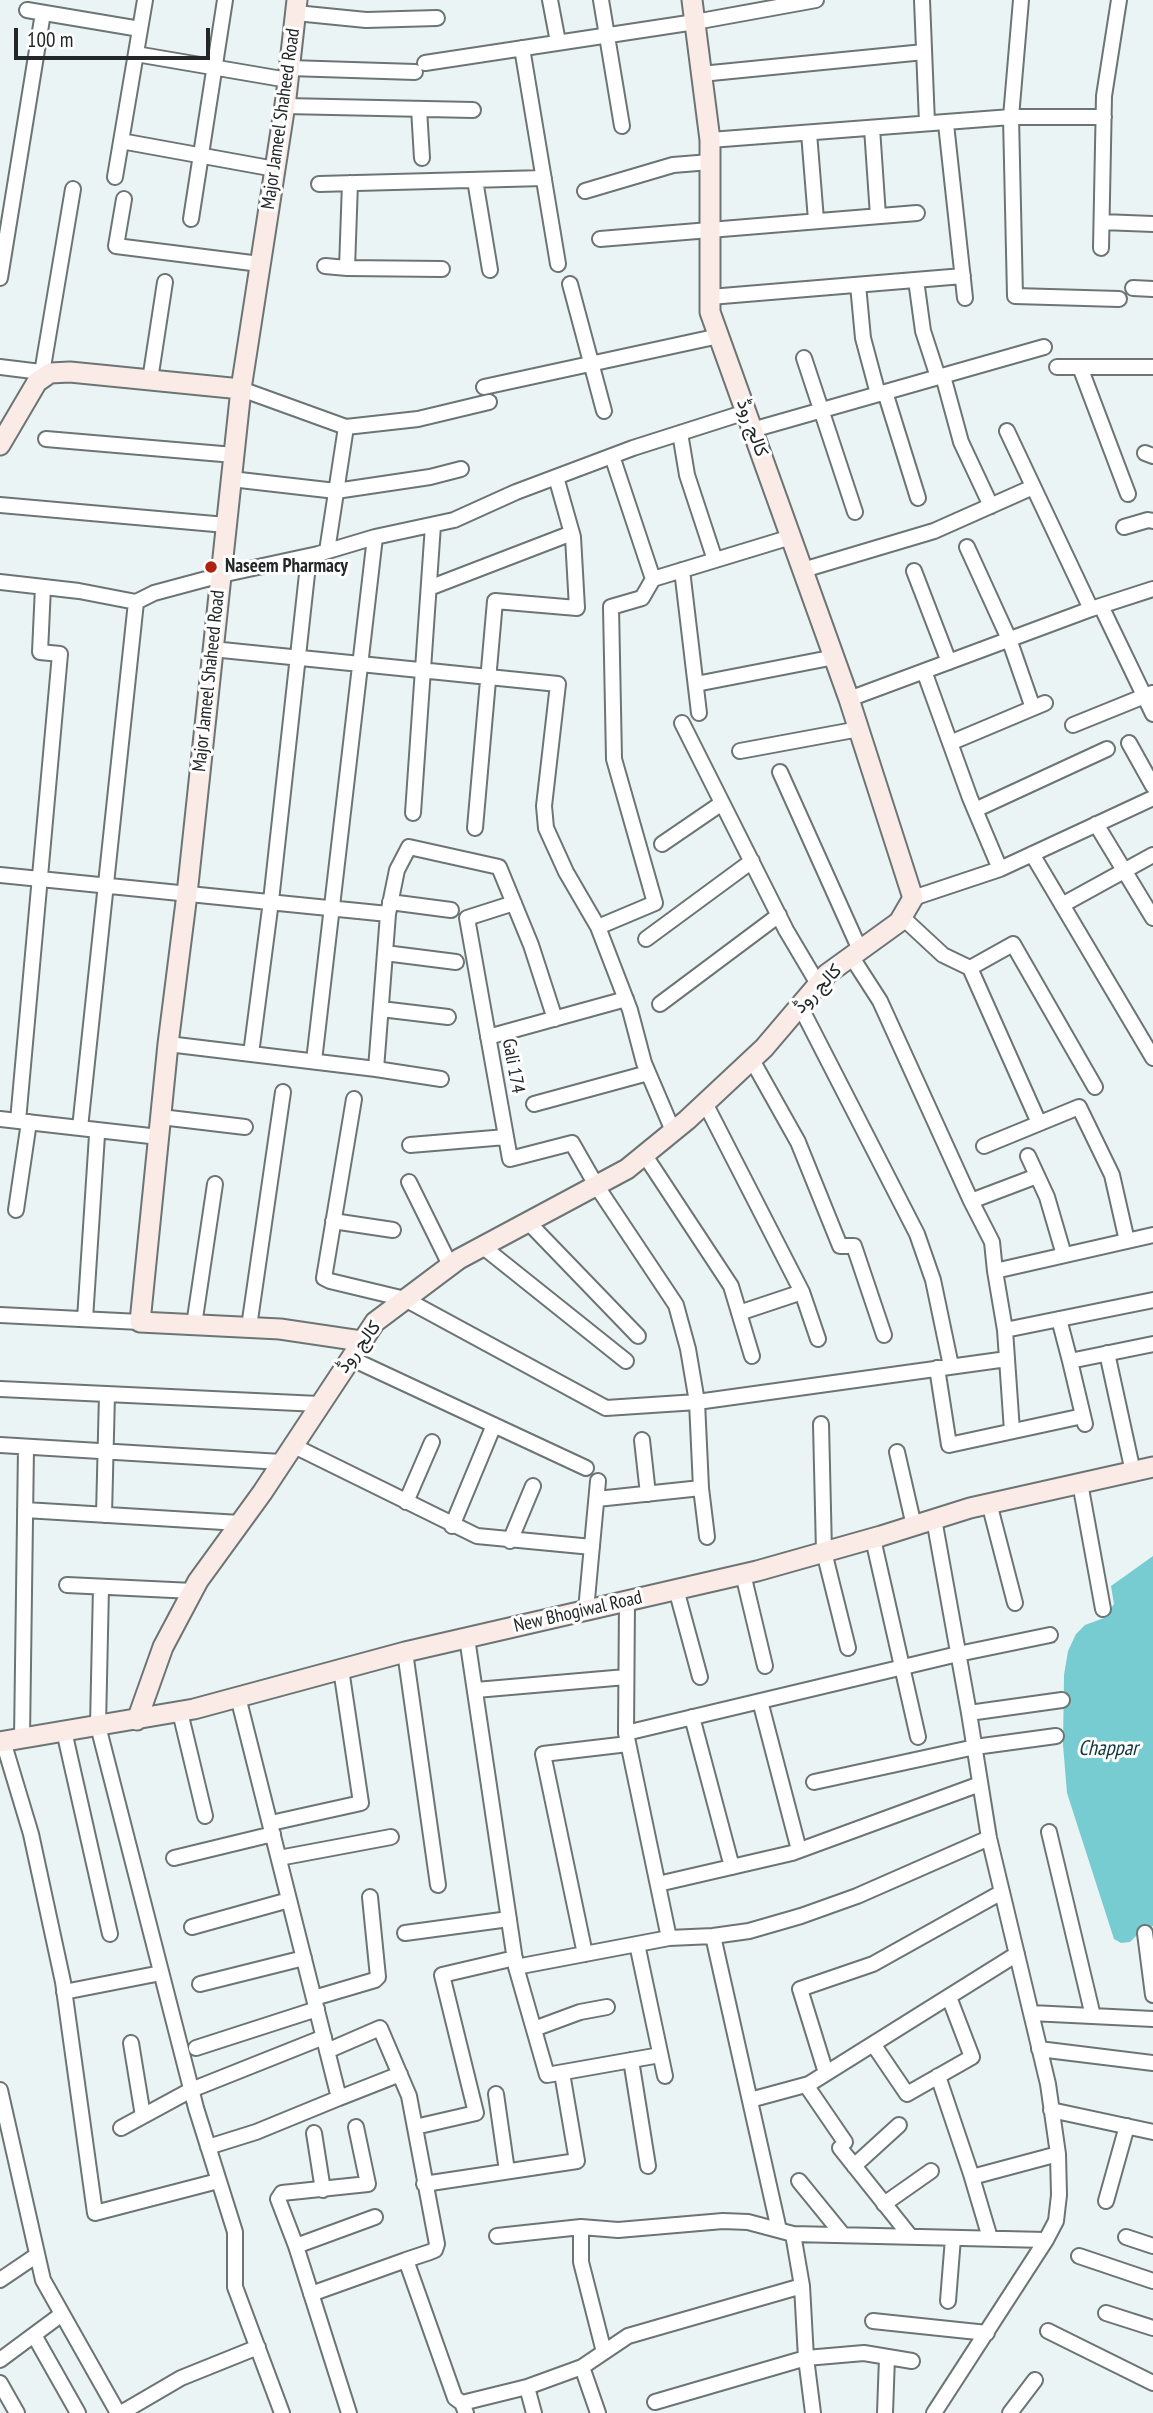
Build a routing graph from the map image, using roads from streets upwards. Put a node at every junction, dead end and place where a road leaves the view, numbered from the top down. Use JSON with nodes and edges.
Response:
{"nodes":[{"id":1,"x":145,"y":0,"type":"edge"},
{"id":2,"x":225,"y":0,"type":"edge"},
{"id":3,"x":550,"y":0,"type":"edge"},
{"id":4,"x":601,"y":0,"type":"edge"},
{"id":5,"x":692,"y":0,"type":"edge"},
{"id":6,"x":816,"y":0,"type":"edge"},
{"id":7,"x":922,"y":0,"type":"edge"},
{"id":8,"x":1021,"y":0,"type":"edge"},
{"id":9,"x":1119,"y":0,"type":"edge"},
{"id":10,"x":297,"y":6,"type":"edge"},
{"id":11,"x":27,"y":10,"type":"dead end"},
{"id":12,"x":43,"y":13,"type":"junction"},
{"id":13,"x":437,"y":18,"type":"dead end"},
{"id":14,"x":695,"y":22,"type":"junction"},
{"id":15,"x":140,"y":29,"type":"junction"},
{"id":16,"x":607,"y":35,"type":"junction"},
{"id":17,"x":558,"y":42,"type":"junction"},
{"id":18,"x":522,"y":48,"type":"junction"},
{"id":19,"x":924,"y":52,"type":"junction"},
{"id":20,"x":136,"y":54,"type":"junction"},
{"id":21,"x":215,"y":67,"type":"junction"},
{"id":22,"x":289,"y":74,"type":"junction"},
{"id":23,"x":701,"y":74,"type":"junction"},
{"id":24,"x":285,"y":106,"type":"junction"},
{"id":25,"x":419,"y":109,"type":"junction"},
{"id":26,"x":473,"y":110,"type":"dead end"},
{"id":27,"x":1011,"y":117,"type":"junction"},
{"id":28,"x":1104,"y":117,"type":"junction"},
{"id":29,"x":927,"y":123,"type":"junction"},
{"id":30,"x":946,"y":124,"type":"junction"},
{"id":31,"x":622,"y":127,"type":"dead end"},
{"id":32,"x":872,"y":128,"type":"junction"},
{"id":33,"x":809,"y":133,"type":"junction"},
{"id":34,"x":121,"y":141,"type":"junction"},
{"id":35,"x":710,"y":141,"type":"junction"},
{"id":36,"x":201,"y":155,"type":"junction"},
{"id":37,"x":422,"y":158,"type":"dead end"},
{"id":38,"x":710,"y":162,"type":"junction"},
{"id":39,"x":275,"y":169,"type":"junction"},
{"id":40,"x":115,"y":177,"type":"dead end"},
{"id":41,"x":544,"y":178,"type":"junction"},
{"id":42,"x":475,"y":180,"type":"junction"},
{"id":43,"x":350,"y":183,"type":"junction"},
{"id":44,"x":319,"y":184,"type":"dead end"},
{"id":45,"x":73,"y":189,"type":"dead end"},
{"id":46,"x":585,"y":191,"type":"dead end"},
{"id":47,"x":124,"y":200,"type":"dead end"},
{"id":48,"x":917,"y":213,"type":"dead end"},
{"id":49,"x":877,"y":216,"type":"junction"},
{"id":50,"x":191,"y":219,"type":"dead end"},
{"id":51,"x":816,"y":220,"type":"junction"},
{"id":52,"x":1102,"y":222,"type":"junction"},
{"id":53,"x":1153,"y":224,"type":"edge"},
{"id":54,"x":711,"y":229,"type":"junction"},
{"id":55,"x":600,"y":239,"type":"dead end"},
{"id":56,"x":1101,"y":248,"type":"dead end"},
{"id":57,"x":260,"y":264,"type":"junction"},
{"id":58,"x":558,"y":264,"type":"dead end"},
{"id":59,"x":325,"y":266,"type":"dead end"},
{"id":60,"x":346,"y":268,"type":"junction"},
{"id":61,"x":442,"y":269,"type":"dead end"},
{"id":62,"x":490,"y":270,"type":"dead end"},
{"id":63,"x":963,"y":276,"type":"junction"},
{"id":64,"x":0,"y":278,"type":"edge"},
{"id":65,"x":916,"y":280,"type":"junction"},
{"id":66,"x":165,"y":282,"type":"dead end"},
{"id":67,"x":570,"y":284,"type":"dead end"},
{"id":68,"x":859,"y":285,"type":"junction"},
{"id":69,"x":1133,"y":288,"type":"dead end"},
{"id":70,"x":1153,"y":289,"type":"edge"},
{"id":71,"x":710,"y":297,"type":"junction"},
{"id":72,"x":965,"y":298,"type":"dead end"},
{"id":73,"x":1119,"y":299,"type":"dead end"},
{"id":74,"x":719,"y":336,"type":"junction"},
{"id":75,"x":1044,"y":347,"type":"dead end"},
{"id":76,"x":804,"y":358,"type":"dead end"},
{"id":77,"x":591,"y":363,"type":"junction"},
{"id":78,"x":0,"y":367,"type":"edge"},
{"id":79,"x":1057,"y":367,"type":"dead end"},
{"id":80,"x":1080,"y":367,"type":"junction"},
{"id":81,"x":1153,"y":367,"type":"edge"},
{"id":82,"x":46,"y":373,"type":"junction"},
{"id":83,"x":940,"y":377,"type":"junction"},
{"id":84,"x":150,"y":380,"type":"junction"},
{"id":85,"x":484,"y":387,"type":"dead end"},
{"id":86,"x":241,"y":389,"type":"junction"},
{"id":87,"x":881,"y":393,"type":"junction"},
{"id":88,"x":489,"y":402,"type":"dead end"},
{"id":89,"x":822,"y":410,"type":"junction"},
{"id":90,"x":604,"y":411,"type":"dead end"},
{"id":91,"x":749,"y":421,"type":"junction"},
{"id":92,"x":346,"y":427,"type":"junction"},
{"id":93,"x":1007,"y":431,"type":"dead end"},
{"id":94,"x":680,"y":433,"type":"junction"},
{"id":95,"x":46,"y":439,"type":"dead end"},
{"id":96,"x":0,"y":445,"type":"edge"},
{"id":97,"x":234,"y":455,"type":"junction"},
{"id":98,"x":612,"y":456,"type":"junction"},
{"id":99,"x":461,"y":470,"type":"dead end"},
{"id":100,"x":556,"y":477,"type":"junction"},
{"id":101,"x":231,"y":479,"type":"junction"},
{"id":102,"x":1033,"y":487,"type":"junction"},
{"id":103,"x":336,"y":491,"type":"junction"},
{"id":104,"x":1128,"y":494,"type":"dead end"},
{"id":105,"x":918,"y":498,"type":"dead end"},
{"id":106,"x":0,"y":505,"type":"edge"},
{"id":107,"x":991,"y":506,"type":"junction"},
{"id":108,"x":855,"y":512,"type":"dead end"},
{"id":109,"x":1153,"y":521,"type":"edge"},
{"id":110,"x":226,"y":525,"type":"junction"},
{"id":111,"x":433,"y":525,"type":"junction"},
{"id":112,"x":1124,"y":527,"type":"dead end"},
{"id":113,"x":572,"y":533,"type":"junction"},
{"id":114,"x":375,"y":537,"type":"junction"},
{"id":115,"x":791,"y":537,"type":"junction"},
{"id":116,"x":967,"y":547,"type":"dead end"},
{"id":117,"x":327,"y":551,"type":"junction"},
{"id":118,"x":309,"y":556,"type":"junction"},
{"id":119,"x":715,"y":560,"type":"junction"},
{"id":120,"x":682,"y":570,"type":"junction"},
{"id":121,"x":803,"y":570,"type":"junction"},
{"id":122,"x":914,"y":571,"type":"dead end"},
{"id":123,"x":220,"y":575,"type":"junction"},
{"id":124,"x":653,"y":579,"type":"junction"},
{"id":125,"x":0,"y":582,"type":"edge"},
{"id":126,"x":43,"y":587,"type":"junction"},
{"id":127,"x":429,"y":588,"type":"junction"},
{"id":128,"x":1153,"y":589,"type":"edge"},
{"id":129,"x":136,"y":602,"type":"junction"},
{"id":130,"x":1096,"y":607,"type":"junction"},
{"id":131,"x":1009,"y":639,"type":"junction"},
{"id":132,"x":212,"y":649,"type":"junction"},
{"id":133,"x":835,"y":657,"type":"junction"},
{"id":134,"x":298,"y":658,"type":"junction"},
{"id":135,"x":949,"y":662,"type":"junction"},
{"id":136,"x":360,"y":664,"type":"junction"},
{"id":137,"x":423,"y":670,"type":"junction"},
{"id":138,"x":923,"y":671,"type":"junction"},
{"id":139,"x":488,"y":677,"type":"junction"},
{"id":140,"x":696,"y":684,"type":"junction"},
{"id":141,"x":1149,"y":694,"type":"edge"},
{"id":142,"x":849,"y":699,"type":"junction"},
{"id":143,"x":699,"y":713,"type":"dead end"},
{"id":144,"x":1153,"y":713,"type":"edge"},
{"id":145,"x":682,"y":723,"type":"dead end"},
{"id":146,"x":1073,"y":725,"type":"dead end"},
{"id":147,"x":859,"y":729,"type":"junction"},
{"id":148,"x":950,"y":743,"type":"junction"},
{"id":149,"x":1129,"y":743,"type":"dead end"},
{"id":150,"x":1107,"y":749,"type":"dead end"},
{"id":151,"x":740,"y":751,"type":"dead end"},
{"id":152,"x":780,"y":772,"type":"dead end"},
{"id":153,"x":1153,"y":786,"type":"edge"},
{"id":154,"x":1153,"y":798,"type":"edge"},
{"id":155,"x":722,"y":803,"type":"junction"},
{"id":156,"x":975,"y":810,"type":"junction"},
{"id":157,"x":413,"y":813,"type":"dead end"},
{"id":158,"x":1096,"y":824,"type":"junction"},
{"id":159,"x":475,"y":828,"type":"dead end"},
{"id":160,"x":662,"y":844,"type":"dead end"},
{"id":161,"x":1032,"y":854,"type":"junction"},
{"id":162,"x":1153,"y":855,"type":"edge"},
{"id":163,"x":752,"y":861,"type":"junction"},
{"id":164,"x":1000,"y":869,"type":"junction"},
{"id":165,"x":1124,"y":871,"type":"junction"},
{"id":166,"x":0,"y":875,"type":"edge"},
{"id":167,"x":41,"y":879,"type":"junction"},
{"id":168,"x":106,"y":886,"type":"junction"},
{"id":169,"x":187,"y":894,"type":"junction"},
{"id":170,"x":913,"y":898,"type":"junction"},
{"id":171,"x":271,"y":901,"type":"junction"},
{"id":172,"x":514,"y":902,"type":"junction"},
{"id":173,"x":1062,"y":905,"type":"junction"},
{"id":174,"x":332,"y":908,"type":"junction"},
{"id":175,"x":389,"y":908,"type":"junction"},
{"id":176,"x":452,"y":910,"type":"dead end"},
{"id":177,"x":779,"y":915,"type":"junction"},
{"id":178,"x":901,"y":917,"type":"junction"},
{"id":179,"x":1153,"y":918,"type":"edge"},
{"id":180,"x":598,"y":927,"type":"junction"},
{"id":181,"x":646,"y":939,"type":"dead end"},
{"id":182,"x":385,"y":953,"type":"junction"},
{"id":183,"x":855,"y":953,"type":"junction"},
{"id":184,"x":456,"y":962,"type":"dead end"},
{"id":185,"x":970,"y":968,"type":"junction"},
{"id":186,"x":818,"y":984,"type":"junction"},
{"id":187,"x":626,"y":999,"type":"junction"},
{"id":188,"x":660,"y":1004,"type":"dead end"},
{"id":189,"x":800,"y":1006,"type":"junction"},
{"id":190,"x":381,"y":1009,"type":"junction"},
{"id":191,"x":448,"y":1017,"type":"dead end"},
{"id":192,"x":555,"y":1019,"type":"junction"},
{"id":193,"x":488,"y":1037,"type":"junction"},
{"id":194,"x":168,"y":1044,"type":"junction"},
{"id":195,"x":251,"y":1054,"type":"junction"},
{"id":196,"x":1153,"y":1058,"type":"edge"},
{"id":197,"x":752,"y":1060,"type":"junction"},
{"id":198,"x":314,"y":1061,"type":"junction"},
{"id":199,"x":376,"y":1069,"type":"junction"},
{"id":200,"x":648,"y":1073,"type":"junction"},
{"id":201,"x":441,"y":1079,"type":"dead end"},
{"id":202,"x":1095,"y":1087,"type":"dead end"},
{"id":203,"x":283,"y":1092,"type":"dead end"},
{"id":204,"x":354,"y":1099,"type":"dead end"},
{"id":205,"x":705,"y":1103,"type":"junction"},
{"id":206,"x":534,"y":1104,"type":"dead end"},
{"id":207,"x":161,"y":1117,"type":"junction"},
{"id":208,"x":0,"y":1119,"type":"edge"},
{"id":209,"x":23,"y":1121,"type":"junction"},
{"id":210,"x":1039,"y":1123,"type":"junction"},
{"id":211,"x":80,"y":1128,"type":"junction"},
{"id":212,"x":245,"y":1128,"type":"dead end"},
{"id":213,"x":673,"y":1131,"type":"junction"},
{"id":214,"x":97,"y":1135,"type":"dead end"},
{"id":215,"x":159,"y":1137,"type":"junction"},
{"id":216,"x":506,"y":1137,"type":"junction"},
{"id":217,"x":410,"y":1146,"type":"dead end"},
{"id":218,"x":984,"y":1146,"type":"dead end"},
{"id":219,"x":644,"y":1154,"type":"junction"},
{"id":220,"x":1028,"y":1156,"type":"dead end"},
{"id":221,"x":1038,"y":1176,"type":"junction"},
{"id":222,"x":409,"y":1182,"type":"dead end"},
{"id":223,"x":215,"y":1184,"type":"dead end"},
{"id":224,"x":596,"y":1185,"type":"junction"},
{"id":225,"x":971,"y":1201,"type":"junction"},
{"id":226,"x":16,"y":1210,"type":"dead end"},
{"id":227,"x":333,"y":1221,"type":"junction"},
{"id":228,"x":528,"y":1222,"type":"junction"},
{"id":229,"x":393,"y":1230,"type":"dead end"},
{"id":230,"x":1153,"y":1234,"type":"edge"},
{"id":231,"x":1127,"y":1241,"type":"junction"},
{"id":232,"x":482,"y":1246,"type":"junction"},
{"id":233,"x":1065,"y":1255,"type":"junction"},
{"id":234,"x":450,"y":1265,"type":"junction"},
{"id":235,"x":995,"y":1271,"type":"junction"},
{"id":236,"x":802,"y":1292,"type":"junction"},
{"id":237,"x":405,"y":1299,"type":"junction"},
{"id":238,"x":1153,"y":1300,"type":"edge"},
{"id":239,"x":739,"y":1313,"type":"junction"},
{"id":240,"x":0,"y":1315,"type":"edge"},
{"id":241,"x":1059,"y":1319,"type":"junction"},
{"id":242,"x":85,"y":1320,"type":"junction"},
{"id":243,"x":141,"y":1322,"type":"junction"},
{"id":244,"x":194,"y":1325,"type":"junction"},
{"id":245,"x":249,"y":1328,"type":"junction"},
{"id":246,"x":1006,"y":1330,"type":"junction"},
{"id":247,"x":884,"y":1335,"type":"dead end"},
{"id":248,"x":638,"y":1336,"type":"dead end"},
{"id":249,"x":818,"y":1339,"type":"dead end"},
{"id":250,"x":361,"y":1341,"type":"junction"},
{"id":251,"x":1153,"y":1344,"type":"edge"},
{"id":252,"x":1107,"y":1353,"type":"junction"},
{"id":253,"x":752,"y":1356,"type":"dead end"},
{"id":254,"x":350,"y":1358,"type":"junction"},
{"id":255,"x":1007,"y":1359,"type":"junction"},
{"id":256,"x":626,"y":1361,"type":"dead end"},
{"id":257,"x":1070,"y":1361,"type":"junction"},
{"id":258,"x":944,"y":1367,"type":"junction"},
{"id":259,"x":0,"y":1389,"type":"edge"},
{"id":260,"x":107,"y":1394,"type":"junction"},
{"id":261,"x":696,"y":1402,"type":"junction"},
{"id":262,"x":319,"y":1404,"type":"junction"},
{"id":263,"x":821,"y":1424,"type":"dead end"},
{"id":264,"x":494,"y":1425,"type":"junction"},
{"id":265,"x":1013,"y":1431,"type":"junction"},
{"id":266,"x":642,"y":1440,"type":"dead end"},
{"id":267,"x":432,"y":1442,"type":"dead end"},
{"id":268,"x":0,"y":1445,"type":"edge"},
{"id":269,"x":292,"y":1445,"type":"junction"},
{"id":270,"x":26,"y":1447,"type":"junction"},
{"id":271,"x":106,"y":1452,"type":"junction"},
{"id":272,"x":897,"y":1452,"type":"dead end"},
{"id":273,"x":281,"y":1462,"type":"junction"},
{"id":274,"x":1153,"y":1467,"type":"edge"},
{"id":275,"x":586,"y":1468,"type":"dead end"},
{"id":276,"x":1133,"y":1472,"type":"junction"},
{"id":277,"x":598,"y":1481,"type":"dead end"},
{"id":278,"x":1080,"y":1483,"type":"junction"},
{"id":279,"x":533,"y":1486,"type":"dead end"},
{"id":280,"x":701,"y":1488,"type":"junction"},
{"id":281,"x":648,"y":1494,"type":"junction"},
{"id":282,"x":597,"y":1499,"type":"junction"},
{"id":283,"x":406,"y":1502,"type":"junction"},
{"id":284,"x":989,"y":1503,"type":"junction"},
{"id":285,"x":25,"y":1510,"type":"junction"},
{"id":286,"x":104,"y":1515,"type":"junction"},
{"id":287,"x":934,"y":1519,"type":"junction"},
{"id":288,"x":240,"y":1523,"type":"junction"},
{"id":289,"x":452,"y":1525,"type":"junction"},
{"id":290,"x":914,"y":1526,"type":"junction"},
{"id":291,"x":707,"y":1537,"type":"dead end"},
{"id":292,"x":873,"y":1539,"type":"junction"},
{"id":293,"x":510,"y":1541,"type":"junction"},
{"id":294,"x":592,"y":1547,"type":"junction"},
{"id":295,"x":824,"y":1552,"type":"junction"},
{"id":296,"x":743,"y":1574,"type":"junction"},
{"id":297,"x":67,"y":1585,"type":"dead end"},
{"id":298,"x":102,"y":1587,"type":"junction"},
{"id":299,"x":676,"y":1589,"type":"junction"},
{"id":300,"x":193,"y":1591,"type":"junction"},
{"id":301,"x":627,"y":1601,"type":"junction"},
{"id":302,"x":1015,"y":1603,"type":"dead end"},
{"id":303,"x":1103,"y":1609,"type":"dead end"},
{"id":304,"x":586,"y":1610,"type":"junction"},
{"id":305,"x":1050,"y":1635,"type":"dead end"},
{"id":306,"x":467,"y":1638,"type":"junction"},
{"id":307,"x":848,"y":1648,"type":"dead end"},
{"id":308,"x":405,"y":1652,"type":"junction"},
{"id":309,"x":958,"y":1654,"type":"junction"},
{"id":310,"x":765,"y":1666,"type":"dead end"},
{"id":311,"x":902,"y":1667,"type":"junction"},
{"id":312,"x":341,"y":1670,"type":"junction"},
{"id":313,"x":626,"y":1677,"type":"junction"},
{"id":314,"x":700,"y":1677,"type":"dead end"},
{"id":315,"x":476,"y":1690,"type":"junction"},
{"id":316,"x":238,"y":1697,"type":"junction"},
{"id":317,"x":1062,"y":1700,"type":"dead end"},
{"id":318,"x":761,"y":1701,"type":"junction"},
{"id":319,"x":180,"y":1712,"type":"junction"},
{"id":320,"x":970,"y":1713,"type":"junction"},
{"id":321,"x":692,"y":1717,"type":"junction"},
{"id":322,"x":137,"y":1720,"type":"junction"},
{"id":323,"x":99,"y":1726,"type":"junction"},
{"id":324,"x":64,"y":1731,"type":"junction"},
{"id":325,"x":1056,"y":1736,"type":"dead end"},
{"id":326,"x":918,"y":1737,"type":"dead end"},
{"id":327,"x":627,"y":1738,"type":"junction"},
{"id":328,"x":8,"y":1740,"type":"edge"},
{"id":329,"x":975,"y":1747,"type":"junction"},
{"id":330,"x":814,"y":1782,"type":"dead end"},
{"id":331,"x":980,"y":1784,"type":"junction"},
{"id":332,"x":205,"y":1816,"type":"dead end"},
{"id":333,"x":272,"y":1829,"type":"junction"},
{"id":334,"x":1049,"y":1832,"type":"dead end"},
{"id":335,"x":391,"y":1836,"type":"dead end"},
{"id":336,"x":989,"y":1838,"type":"junction"},
{"id":337,"x":799,"y":1850,"type":"junction"},
{"id":338,"x":174,"y":1858,"type":"dead end"},
{"id":339,"x":279,"y":1858,"type":"junction"},
{"id":340,"x":732,"y":1867,"type":"junction"},
{"id":341,"x":658,"y":1884,"type":"junction"},
{"id":342,"x":438,"y":1885,"type":"dead end"},
{"id":343,"x":1002,"y":1892,"type":"junction"},
{"id":344,"x":370,"y":1897,"type":"dead end"},
{"id":345,"x":289,"y":1900,"type":"junction"},
{"id":346,"x":509,"y":1919,"type":"junction"},
{"id":347,"x":192,"y":1927,"type":"dead end"},
{"id":348,"x":405,"y":1933,"type":"dead end"},
{"id":349,"x":1145,"y":1933,"type":"dead end"},
{"id":350,"x":110,"y":1934,"type":"dead end"},
{"id":351,"x":713,"y":1936,"type":"junction"},
{"id":352,"x":669,"y":1938,"type":"junction"},
{"id":353,"x":637,"y":1944,"type":"junction"},
{"id":354,"x":585,"y":1954,"type":"junction"},
{"id":355,"x":1017,"y":1954,"type":"junction"},
{"id":356,"x":304,"y":1958,"type":"junction"},
{"id":357,"x":516,"y":1962,"type":"junction"},
{"id":358,"x":161,"y":1973,"type":"junction"},
{"id":359,"x":200,"y":1984,"type":"dead end"},
{"id":360,"x":64,"y":1992,"type":"junction"},
{"id":361,"x":1153,"y":1995,"type":"edge"},
{"id":362,"x":949,"y":1997,"type":"junction"},
{"id":363,"x":315,"y":2004,"type":"junction"},
{"id":364,"x":607,"y":2007,"type":"dead end"},
{"id":365,"x":1031,"y":2012,"type":"junction"},
{"id":366,"x":1093,"y":2016,"type":"junction"},
{"id":367,"x":1153,"y":2019,"type":"edge"},
{"id":368,"x":534,"y":2029,"type":"junction"},
{"id":369,"x":131,"y":2043,"type":"dead end"},
{"id":370,"x":326,"y":2044,"type":"junction"},
{"id":371,"x":873,"y":2044,"type":"junction"},
{"id":372,"x":196,"y":2048,"type":"dead end"},
{"id":373,"x":1039,"y":2049,"type":"junction"},
{"id":374,"x":660,"y":2055,"type":"junction"},
{"id":375,"x":631,"y":2060,"type":"junction"},
{"id":376,"x":1153,"y":2063,"type":"edge"},
{"id":377,"x":562,"y":2073,"type":"junction"},
{"id":378,"x":826,"y":2073,"type":"junction"},
{"id":379,"x":400,"y":2074,"type":"junction"},
{"id":380,"x":665,"y":2076,"type":"dead end"},
{"id":381,"x":938,"y":2076,"type":"junction"},
{"id":382,"x":806,"y":2085,"type":"junction"},
{"id":383,"x":0,"y":2090,"type":"edge"},
{"id":384,"x":191,"y":2090,"type":"junction"},
{"id":385,"x":496,"y":2094,"type":"dead end"},
{"id":386,"x":339,"y":2098,"type":"junction"},
{"id":387,"x":750,"y":2100,"type":"junction"},
{"id":388,"x":1051,"y":2110,"type":"junction"},
{"id":389,"x":143,"y":2116,"type":"junction"},
{"id":390,"x":899,"y":2125,"type":"dead end"},
{"id":391,"x":1127,"y":2126,"type":"junction"},
{"id":392,"x":356,"y":2127,"type":"dead end"},
{"id":393,"x":415,"y":2127,"type":"junction"},
{"id":394,"x":121,"y":2128,"type":"dead end"},
{"id":395,"x":1153,"y":2132,"type":"edge"},
{"id":396,"x":314,"y":2133,"type":"dead end"},
{"id":397,"x":208,"y":2147,"type":"junction"},
{"id":398,"x":1058,"y":2154,"type":"junction"},
{"id":399,"x":648,"y":2166,"type":"dead end"},
{"id":400,"x":854,"y":2166,"type":"junction"},
{"id":401,"x":508,"y":2171,"type":"junction"},
{"id":402,"x":931,"y":2171,"type":"dead end"},
{"id":403,"x":971,"y":2174,"type":"junction"},
{"id":404,"x":218,"y":2181,"type":"junction"},
{"id":405,"x":799,"y":2181,"type":"dead end"},
{"id":406,"x":424,"y":2185,"type":"junction"},
{"id":407,"x":323,"y":2190,"type":"junction"},
{"id":408,"x":1106,"y":2201,"type":"dead end"},
{"id":409,"x":884,"y":2204,"type":"junction"},
{"id":410,"x":375,"y":2217,"type":"dead end"},
{"id":411,"x":581,"y":2227,"type":"junction"},
{"id":412,"x":786,"y":2232,"type":"junction"},
{"id":413,"x":843,"y":2235,"type":"junction"},
{"id":414,"x":497,"y":2236,"type":"dead end"},
{"id":415,"x":911,"y":2237,"type":"junction"},
{"id":416,"x":1126,"y":2237,"type":"dead end"},
{"id":417,"x":953,"y":2238,"type":"junction"},
{"id":418,"x":990,"y":2238,"type":"junction"},
{"id":419,"x":1046,"y":2240,"type":"junction"},
{"id":420,"x":296,"y":2246,"type":"junction"},
{"id":421,"x":1153,"y":2246,"type":"edge"},
{"id":422,"x":37,"y":2255,"type":"junction"},
{"id":423,"x":1079,"y":2256,"type":"dead end"},
{"id":424,"x":406,"y":2260,"type":"junction"},
{"id":425,"x":0,"y":2280,"type":"edge"},
{"id":426,"x":1153,"y":2281,"type":"edge"},
{"id":427,"x":802,"y":2286,"type":"junction"},
{"id":428,"x":311,"y":2294,"type":"junction"},
{"id":429,"x":948,"y":2301,"type":"dead end"},
{"id":430,"x":1106,"y":2313,"type":"dead end"},
{"id":431,"x":62,"y":2314,"type":"junction"},
{"id":432,"x":873,"y":2321,"type":"dead end"},
{"id":433,"x":1153,"y":2328,"type":"edge"},
{"id":434,"x":1048,"y":2331,"type":"dead end"},
{"id":435,"x":987,"y":2333,"type":"junction"},
{"id":436,"x":34,"y":2335,"type":"junction"},
{"id":437,"x":258,"y":2347,"type":"junction"},
{"id":438,"x":604,"y":2352,"type":"junction"},
{"id":439,"x":887,"y":2357,"type":"junction"},
{"id":440,"x":806,"y":2358,"type":"junction"},
{"id":441,"x":0,"y":2360,"type":"edge"},
{"id":442,"x":912,"y":2361,"type":"dead end"},
{"id":443,"x":582,"y":2367,"type":"junction"},
{"id":444,"x":1035,"y":2380,"type":"dead end"},
{"id":445,"x":1152,"y":2381,"type":"edge"},
{"id":446,"x":0,"y":2383,"type":"edge"},
{"id":447,"x":527,"y":2387,"type":"junction"},
{"id":448,"x":655,"y":2402,"type":"dead end"},
{"id":449,"x":464,"y":2408,"type":"edge"},
{"id":450,"x":280,"y":2412,"type":"edge"},
{"id":451,"x":17,"y":2413,"type":"edge"},
{"id":452,"x":78,"y":2413,"type":"edge"},
{"id":453,"x":120,"y":2413,"type":"edge"},
{"id":454,"x":349,"y":2413,"type":"edge"},
{"id":455,"x":534,"y":2413,"type":"edge"},
{"id":456,"x":598,"y":2413,"type":"edge"},
{"id":457,"x":813,"y":2413,"type":"edge"},
{"id":458,"x":885,"y":2413,"type":"edge"},
{"id":459,"x":934,"y":2413,"type":"edge"},
{"id":460,"x":1010,"y":2413,"type":"edge"}],
"edges":[{"from":1,"to":15,"type":"street"},
{"from":2,"to":21,"type":"street"},
{"from":3,"to":17,"type":"street"},
{"from":4,"to":16,"type":"street"},
{"from":5,"to":14,"type":"street","name":"کالج روڈ"},
{"from":6,"to":14,"type":"street"},
{"from":7,"to":19,"type":"street"},
{"from":8,"to":27,"type":"street"},
{"from":9,"to":28,"type":"street"},
{"from":10,"to":13,"type":"street"},
{"from":10,"to":22,"type":"street","name":"Major Jameel Shaheed Road"},
{"from":11,"to":12,"type":"street"},
{"from":12,"to":15,"type":"street"},
{"from":12,"to":64,"type":"street"},
{"from":14,"to":16,"type":"street"},
{"from":14,"to":23,"type":"street","name":"کالج روڈ"},
{"from":15,"to":20,"type":"street"},
{"from":16,"to":17,"type":"street"},
{"from":16,"to":31,"type":"street"},
{"from":17,"to":18,"type":"street"},
{"from":18,"to":22,"type":"street"},
{"from":18,"to":41,"type":"street"},
{"from":19,"to":23,"type":"street"},
{"from":19,"to":29,"type":"street"},
{"from":20,"to":21,"type":"street"},
{"from":20,"to":34,"type":"street"},
{"from":21,"to":22,"type":"street"},
{"from":21,"to":36,"type":"street"},
{"from":22,"to":24,"type":"street","name":"Major Jameel Shaheed Road"},
{"from":23,"to":35,"type":"street","name":"کالج روڈ"},
{"from":24,"to":25,"type":"street"},
{"from":24,"to":39,"type":"street","name":"Major Jameel Shaheed Road"},
{"from":25,"to":26,"type":"street"},
{"from":25,"to":37,"type":"street"},
{"from":27,"to":28,"type":"street"},
{"from":27,"to":30,"type":"street"},
{"from":27,"to":73,"type":"street"},
{"from":28,"to":52,"type":"street"},
{"from":29,"to":30,"type":"street"},
{"from":29,"to":32,"type":"street"},
{"from":30,"to":63,"type":"street"},
{"from":32,"to":33,"type":"street"},
{"from":32,"to":49,"type":"street"},
{"from":33,"to":35,"type":"street"},
{"from":33,"to":51,"type":"street"},
{"from":34,"to":36,"type":"street"},
{"from":34,"to":40,"type":"street"},
{"from":35,"to":38,"type":"street","name":"کالج روڈ"},
{"from":36,"to":39,"type":"street"},
{"from":36,"to":50,"type":"street"},
{"from":38,"to":46,"type":"street"},
{"from":38,"to":54,"type":"street","name":"کالج روڈ"},
{"from":39,"to":57,"type":"street","name":"Major Jameel Shaheed Road"},
{"from":41,"to":42,"type":"street"},
{"from":41,"to":58,"type":"street"},
{"from":42,"to":43,"type":"street"},
{"from":42,"to":62,"type":"street"},
{"from":43,"to":44,"type":"street"},
{"from":43,"to":60,"type":"street"},
{"from":45,"to":82,"type":"street"},
{"from":47,"to":57,"type":"street"},
{"from":48,"to":49,"type":"street"},
{"from":49,"to":51,"type":"street"},
{"from":51,"to":54,"type":"street"},
{"from":52,"to":53,"type":"street"},
{"from":52,"to":56,"type":"street"},
{"from":54,"to":55,"type":"street"},
{"from":54,"to":71,"type":"street","name":"کالج روڈ"},
{"from":57,"to":86,"type":"street","name":"Major Jameel Shaheed Road"},
{"from":59,"to":60,"type":"street"},
{"from":60,"to":61,"type":"street"},
{"from":63,"to":65,"type":"street"},
{"from":63,"to":72,"type":"street"},
{"from":65,"to":68,"type":"street"},
{"from":65,"to":83,"type":"street"},
{"from":66,"to":84,"type":"street"},
{"from":67,"to":77,"type":"street"},
{"from":68,"to":71,"type":"street"},
{"from":68,"to":87,"type":"street"},
{"from":69,"to":70,"type":"street"},
{"from":71,"to":74,"type":"street","name":"کالج روڈ"},
{"from":74,"to":77,"type":"street"},
{"from":74,"to":91,"type":"street","name":"کالج روڈ"},
{"from":75,"to":83,"type":"street"},
{"from":76,"to":89,"type":"street"},
{"from":77,"to":85,"type":"street"},
{"from":77,"to":90,"type":"street"},
{"from":78,"to":82,"type":"street"},
{"from":79,"to":80,"type":"street"},
{"from":80,"to":81,"type":"street"},
{"from":80,"to":104,"type":"street"},
{"from":82,"to":84,"type":"street"},
{"from":82,"to":96,"type":"street"},
{"from":83,"to":87,"type":"street"},
{"from":83,"to":107,"type":"street"},
{"from":84,"to":86,"type":"street"},
{"from":86,"to":92,"type":"street"},
{"from":86,"to":97,"type":"street","name":"Major Jameel Shaheed Road"},
{"from":87,"to":89,"type":"street"},
{"from":87,"to":105,"type":"street"},
{"from":88,"to":92,"type":"street"},
{"from":89,"to":91,"type":"street"},
{"from":89,"to":108,"type":"street"},
{"from":91,"to":94,"type":"street"},
{"from":91,"to":115,"type":"street","name":"کالج روڈ"},
{"from":92,"to":103,"type":"street"},
{"from":93,"to":102,"type":"street"},
{"from":94,"to":98,"type":"street"},
{"from":94,"to":119,"type":"street"},
{"from":95,"to":97,"type":"street"},
{"from":97,"to":101,"type":"street","name":"Major Jameel Shaheed Road"},
{"from":98,"to":100,"type":"street"},
{"from":98,"to":124,"type":"street"},
{"from":99,"to":103,"type":"street"},
{"from":100,"to":111,"type":"street"},
{"from":100,"to":113,"type":"street"},
{"from":101,"to":103,"type":"street"},
{"from":101,"to":110,"type":"street","name":"Major Jameel Shaheed Road"},
{"from":102,"to":107,"type":"street"},
{"from":102,"to":130,"type":"street"},
{"from":103,"to":117,"type":"street"},
{"from":106,"to":110,"type":"street"},
{"from":107,"to":121,"type":"street"},
{"from":109,"to":112,"type":"street"},
{"from":110,"to":123,"type":"street","name":"Major Jameel Shaheed Road"},
{"from":111,"to":114,"type":"street"},
{"from":111,"to":127,"type":"street"},
{"from":113,"to":127,"type":"street"},
{"from":113,"to":139,"type":"street"},
{"from":114,"to":117,"type":"street"},
{"from":114,"to":136,"type":"street"},
{"from":115,"to":119,"type":"street"},
{"from":115,"to":121,"type":"street","name":"کالج روڈ"},
{"from":116,"to":131,"type":"street"},
{"from":117,"to":118,"type":"street"},
{"from":118,"to":123,"type":"street"},
{"from":118,"to":134,"type":"street"},
{"from":119,"to":120,"type":"street"},
{"from":120,"to":124,"type":"street"},
{"from":120,"to":140,"type":"street"},
{"from":121,"to":133,"type":"street","name":"کالج روڈ"},
{"from":122,"to":135,"type":"street"},
{"from":123,"to":129,"type":"street"},
{"from":123,"to":132,"type":"street","name":"Major Jameel Shaheed Road"},
{"from":124,"to":180,"type":"street"},
{"from":125,"to":126,"type":"street"},
{"from":126,"to":129,"type":"street"},
{"from":126,"to":167,"type":"street"},
{"from":127,"to":137,"type":"street"},
{"from":128,"to":130,"type":"street"},
{"from":129,"to":168,"type":"street"},
{"from":130,"to":131,"type":"street"},
{"from":130,"to":141,"type":"street"},
{"from":131,"to":135,"type":"street"},
{"from":131,"to":148,"type":"street"},
{"from":132,"to":134,"type":"street"},
{"from":132,"to":169,"type":"street","name":"Major Jameel Shaheed Road"},
{"from":133,"to":140,"type":"street"},
{"from":133,"to":142,"type":"street","name":"کالج روڈ"},
{"from":134,"to":136,"type":"street"},
{"from":134,"to":171,"type":"street"},
{"from":135,"to":138,"type":"street"},
{"from":136,"to":137,"type":"street"},
{"from":136,"to":174,"type":"street"},
{"from":137,"to":139,"type":"street"},
{"from":137,"to":157,"type":"street"},
{"from":138,"to":142,"type":"street"},
{"from":138,"to":148,"type":"street"},
{"from":139,"to":159,"type":"street"},
{"from":139,"to":180,"type":"street"},
{"from":140,"to":143,"type":"street"},
{"from":141,"to":144,"type":"street"},
{"from":141,"to":146,"type":"street"},
{"from":142,"to":147,"type":"street","name":"کالج روڈ"},
{"from":145,"to":155,"type":"street"},
{"from":147,"to":151,"type":"street"},
{"from":147,"to":170,"type":"street","name":"کالج روڈ"},
{"from":148,"to":156,"type":"street"},
{"from":149,"to":153,"type":"street"},
{"from":150,"to":156,"type":"street"},
{"from":152,"to":183,"type":"street"},
{"from":154,"to":158,"type":"street"},
{"from":155,"to":160,"type":"street"},
{"from":155,"to":163,"type":"street"},
{"from":156,"to":164,"type":"street"},
{"from":158,"to":161,"type":"street"},
{"from":158,"to":165,"type":"street"},
{"from":161,"to":164,"type":"street"},
{"from":161,"to":173,"type":"street"},
{"from":162,"to":165,"type":"street"},
{"from":163,"to":177,"type":"street"},
{"from":163,"to":181,"type":"street"},
{"from":164,"to":170,"type":"street"},
{"from":165,"to":173,"type":"street"},
{"from":165,"to":179,"type":"street"},
{"from":166,"to":167,"type":"street"},
{"from":167,"to":168,"type":"street"},
{"from":167,"to":209,"type":"street"},
{"from":168,"to":169,"type":"street"},
{"from":168,"to":211,"type":"street"},
{"from":169,"to":171,"type":"street"},
{"from":169,"to":194,"type":"street","name":"Major Jameel Shaheed Road"},
{"from":170,"to":178,"type":"street","name":"کالج روڈ"},
{"from":171,"to":174,"type":"street"},
{"from":171,"to":195,"type":"street"},
{"from":172,"to":175,"type":"street"},
{"from":172,"to":192,"type":"street"},
{"from":172,"to":193,"type":"street","name":"Gali 174"},
{"from":173,"to":196,"type":"street"},
{"from":174,"to":175,"type":"street"},
{"from":174,"to":198,"type":"street"},
{"from":175,"to":176,"type":"street"},
{"from":175,"to":182,"type":"street"},
{"from":177,"to":186,"type":"street"},
{"from":177,"to":188,"type":"street"},
{"from":178,"to":183,"type":"street","name":"کالج روڈ"},
{"from":178,"to":185,"type":"street"},
{"from":180,"to":187,"type":"street"},
{"from":182,"to":184,"type":"street"},
{"from":182,"to":190,"type":"street"},
{"from":183,"to":186,"type":"street","name":"کالج روڈ"},
{"from":183,"to":225,"type":"street"},
{"from":185,"to":202,"type":"street"},
{"from":185,"to":210,"type":"street"},
{"from":186,"to":189,"type":"street","name":"کالج روڈ"},
{"from":187,"to":192,"type":"street"},
{"from":187,"to":200,"type":"street"},
{"from":189,"to":197,"type":"street","name":"کالج روڈ"},
{"from":189,"to":258,"type":"street"},
{"from":190,"to":191,"type":"street"},
{"from":190,"to":199,"type":"street"},
{"from":192,"to":193,"type":"street"},
{"from":193,"to":216,"type":"street","name":"Gali 174"},
{"from":194,"to":195,"type":"street"},
{"from":194,"to":207,"type":"street","name":"Major Jameel Shaheed Road"},
{"from":195,"to":198,"type":"street"},
{"from":197,"to":205,"type":"street","name":"کالج روڈ"},
{"from":197,"to":247,"type":"street"},
{"from":198,"to":199,"type":"street"},
{"from":199,"to":201,"type":"street"},
{"from":200,"to":206,"type":"street"},
{"from":200,"to":213,"type":"street"},
{"from":203,"to":245,"type":"street"},
{"from":204,"to":227,"type":"street"},
{"from":205,"to":213,"type":"street","name":"کالج روڈ"},
{"from":205,"to":236,"type":"street"},
{"from":207,"to":212,"type":"street"},
{"from":207,"to":215,"type":"street","name":"Major Jameel Shaheed Road"},
{"from":208,"to":209,"type":"street"},
{"from":209,"to":211,"type":"street"},
{"from":209,"to":226,"type":"street"},
{"from":210,"to":218,"type":"street"},
{"from":210,"to":231,"type":"street"},
{"from":211,"to":215,"type":"street"},
{"from":213,"to":219,"type":"street","name":"کالج روڈ"},
{"from":214,"to":242,"type":"street"},
{"from":215,"to":243,"type":"street","name":"Major Jameel Shaheed Road"},
{"from":216,"to":217,"type":"street"},
{"from":216,"to":224,"type":"street"},
{"from":219,"to":224,"type":"street","name":"کالج روڈ"},
{"from":219,"to":239,"type":"street"},
{"from":220,"to":221,"type":"street"},
{"from":221,"to":225,"type":"street"},
{"from":221,"to":233,"type":"street"},
{"from":222,"to":234,"type":"street"},
{"from":223,"to":244,"type":"street"},
{"from":224,"to":228,"type":"street","name":"کالج روڈ"},
{"from":224,"to":261,"type":"street"},
{"from":225,"to":235,"type":"street"},
{"from":227,"to":229,"type":"street"},
{"from":227,"to":237,"type":"street"},
{"from":228,"to":232,"type":"street","name":"کالج روڈ"},
{"from":228,"to":248,"type":"street"},
{"from":230,"to":231,"type":"street"},
{"from":231,"to":233,"type":"street"},
{"from":232,"to":234,"type":"street","name":"کالج روڈ"},
{"from":232,"to":256,"type":"street"},
{"from":233,"to":235,"type":"street"},
{"from":234,"to":237,"type":"street","name":"کالج روڈ"},
{"from":235,"to":246,"type":"street"},
{"from":236,"to":239,"type":"street"},
{"from":236,"to":249,"type":"street"},
{"from":237,"to":250,"type":"street","name":"کالج روڈ"},
{"from":237,"to":261,"type":"street"},
{"from":238,"to":241,"type":"street"},
{"from":239,"to":253,"type":"street"},
{"from":240,"to":242,"type":"street"},
{"from":241,"to":246,"type":"street"},
{"from":241,"to":257,"type":"street"},
{"from":242,"to":243,"type":"street"},
{"from":243,"to":244,"type":"street"},
{"from":244,"to":245,"type":"street"},
{"from":245,"to":250,"type":"street"},
{"from":246,"to":255,"type":"street"},
{"from":250,"to":254,"type":"street","name":"کالج روڈ"},
{"from":251,"to":252,"type":"street"},
{"from":252,"to":257,"type":"street"},
{"from":252,"to":276,"type":"street"},
{"from":254,"to":262,"type":"street","name":"کالج روڈ"},
{"from":254,"to":264,"type":"street"},
{"from":255,"to":258,"type":"street"},
{"from":255,"to":265,"type":"street"},
{"from":257,"to":265,"type":"street"},
{"from":258,"to":261,"type":"street"},
{"from":258,"to":265,"type":"street"},
{"from":259,"to":260,"type":"street"},
{"from":260,"to":262,"type":"street"},
{"from":260,"to":271,"type":"street"},
{"from":261,"to":280,"type":"street"},
{"from":262,"to":269,"type":"street","name":"کالج روڈ"},
{"from":263,"to":295,"type":"street"},
{"from":264,"to":275,"type":"street"},
{"from":264,"to":289,"type":"street"},
{"from":266,"to":281,"type":"street"},
{"from":267,"to":283,"type":"street"},
{"from":268,"to":270,"type":"street"},
{"from":269,"to":273,"type":"street","name":"کالج روڈ"},
{"from":269,"to":283,"type":"street"},
{"from":270,"to":271,"type":"street"},
{"from":270,"to":285,"type":"street"},
{"from":271,"to":273,"type":"street"},
{"from":271,"to":286,"type":"street"},
{"from":272,"to":290,"type":"street"},
{"from":273,"to":288,"type":"street","name":"کالج روڈ"},
{"from":274,"to":276,"type":"street","name":"New Bhogiwal Road"},
{"from":276,"to":278,"type":"street","name":"New Bhogiwal Road"},
{"from":277,"to":282,"type":"street"},
{"from":278,"to":284,"type":"street","name":"New Bhogiwal Road"},
{"from":278,"to":303,"type":"street"},
{"from":279,"to":293,"type":"street"},
{"from":280,"to":281,"type":"street"},
{"from":280,"to":291,"type":"street"},
{"from":281,"to":282,"type":"street"},
{"from":282,"to":294,"type":"street"},
{"from":283,"to":289,"type":"street"},
{"from":284,"to":287,"type":"street","name":"New Bhogiwal Road"},
{"from":284,"to":302,"type":"street"},
{"from":285,"to":286,"type":"street"},
{"from":285,"to":328,"type":"street"},
{"from":286,"to":288,"type":"street"},
{"from":287,"to":290,"type":"street","name":"New Bhogiwal Road"},
{"from":287,"to":309,"type":"street"},
{"from":288,"to":300,"type":"street","name":"کالج روڈ"},
{"from":289,"to":293,"type":"street"},
{"from":290,"to":292,"type":"street","name":"New Bhogiwal Road"},
{"from":292,"to":295,"type":"street","name":"New Bhogiwal Road"},
{"from":292,"to":311,"type":"street"},
{"from":293,"to":294,"type":"street"},
{"from":294,"to":304,"type":"street"},
{"from":295,"to":296,"type":"street","name":"New Bhogiwal Road"},
{"from":295,"to":307,"type":"street"},
{"from":296,"to":299,"type":"street","name":"New Bhogiwal Road"},
{"from":296,"to":310,"type":"street"},
{"from":297,"to":298,"type":"street"},
{"from":298,"to":300,"type":"street"},
{"from":298,"to":323,"type":"street"},
{"from":299,"to":301,"type":"street","name":"New Bhogiwal Road"},
{"from":299,"to":314,"type":"street"},
{"from":300,"to":322,"type":"street","name":"کالج روڈ"},
{"from":301,"to":304,"type":"street","name":"New Bhogiwal Road"},
{"from":301,"to":313,"type":"street"},
{"from":304,"to":306,"type":"street","name":"New Bhogiwal Road"},
{"from":305,"to":309,"type":"street"},
{"from":306,"to":308,"type":"street","name":"New Bhogiwal Road"},
{"from":306,"to":315,"type":"street"},
{"from":308,"to":312,"type":"street","name":"New Bhogiwal Road"},
{"from":308,"to":342,"type":"street"},
{"from":309,"to":311,"type":"street"},
{"from":309,"to":320,"type":"street"},
{"from":311,"to":318,"type":"street"},
{"from":311,"to":326,"type":"street"},
{"from":312,"to":316,"type":"street","name":"New Bhogiwal Road"},
{"from":312,"to":333,"type":"street"},
{"from":313,"to":315,"type":"street"},
{"from":313,"to":327,"type":"street"},
{"from":315,"to":346,"type":"street"},
{"from":316,"to":319,"type":"street","name":"New Bhogiwal Road"},
{"from":316,"to":333,"type":"street"},
{"from":317,"to":320,"type":"street"},
{"from":318,"to":321,"type":"street"},
{"from":318,"to":337,"type":"street"},
{"from":319,"to":322,"type":"street","name":"New Bhogiwal Road"},
{"from":319,"to":332,"type":"street"},
{"from":320,"to":329,"type":"street"},
{"from":321,"to":327,"type":"street"},
{"from":321,"to":340,"type":"street"},
{"from":322,"to":323,"type":"street","name":"New Bhogiwal Road"},
{"from":323,"to":324,"type":"street","name":"New Bhogiwal Road"},
{"from":323,"to":358,"type":"street"},
{"from":324,"to":328,"type":"street","name":"New Bhogiwal Road"},
{"from":324,"to":350,"type":"street"},
{"from":325,"to":329,"type":"street"},
{"from":327,"to":341,"type":"street"},
{"from":327,"to":354,"type":"street"},
{"from":328,"to":360,"type":"street"},
{"from":329,"to":330,"type":"street"},
{"from":329,"to":331,"type":"street"},
{"from":331,"to":336,"type":"street"},
{"from":331,"to":337,"type":"street"},
{"from":333,"to":338,"type":"street"},
{"from":333,"to":339,"type":"street"},
{"from":334,"to":366,"type":"street"},
{"from":335,"to":339,"type":"street"},
{"from":336,"to":343,"type":"street"},
{"from":336,"to":351,"type":"street"},
{"from":337,"to":340,"type":"street"},
{"from":339,"to":345,"type":"street"},
{"from":340,"to":341,"type":"street"},
{"from":341,"to":352,"type":"street"},
{"from":343,"to":355,"type":"street"},
{"from":343,"to":378,"type":"street"},
{"from":344,"to":363,"type":"street"},
{"from":345,"to":347,"type":"street"},
{"from":345,"to":356,"type":"street"},
{"from":346,"to":348,"type":"street"},
{"from":346,"to":357,"type":"street"},
{"from":349,"to":361,"type":"street"},
{"from":351,"to":352,"type":"street"},
{"from":351,"to":387,"type":"street"},
{"from":352,"to":353,"type":"street"},
{"from":353,"to":354,"type":"street"},
{"from":353,"to":374,"type":"street"},
{"from":354,"to":357,"type":"street"},
{"from":355,"to":362,"type":"street"},
{"from":355,"to":365,"type":"street"},
{"from":356,"to":359,"type":"street"},
{"from":356,"to":363,"type":"street"},
{"from":357,"to":368,"type":"street"},
{"from":357,"to":393,"type":"street"},
{"from":358,"to":360,"type":"street"},
{"from":358,"to":384,"type":"street"},
{"from":360,"to":404,"type":"street"},
{"from":362,"to":371,"type":"street"},
{"from":362,"to":381,"type":"street"},
{"from":363,"to":370,"type":"street"},
{"from":363,"to":372,"type":"street"},
{"from":364,"to":368,"type":"street"},
{"from":365,"to":366,"type":"street"},
{"from":365,"to":373,"type":"street"},
{"from":366,"to":367,"type":"street"},
{"from":368,"to":377,"type":"street"},
{"from":369,"to":389,"type":"street"},
{"from":370,"to":379,"type":"street"},
{"from":370,"to":384,"type":"street"},
{"from":370,"to":386,"type":"street"},
{"from":371,"to":378,"type":"street"},
{"from":371,"to":381,"type":"street"},
{"from":373,"to":376,"type":"street"},
{"from":373,"to":388,"type":"street"},
{"from":374,"to":375,"type":"street"},
{"from":374,"to":380,"type":"street"},
{"from":375,"to":377,"type":"street"},
{"from":375,"to":399,"type":"street"},
{"from":377,"to":401,"type":"street"},
{"from":378,"to":382,"type":"street"},
{"from":379,"to":386,"type":"street"},
{"from":379,"to":393,"type":"street"},
{"from":381,"to":403,"type":"street"},
{"from":382,"to":387,"type":"street"},
{"from":382,"to":400,"type":"street"},
{"from":383,"to":422,"type":"street"},
{"from":384,"to":389,"type":"street"},
{"from":384,"to":397,"type":"street"},
{"from":385,"to":401,"type":"street"},
{"from":386,"to":397,"type":"street"},
{"from":387,"to":412,"type":"street"},
{"from":388,"to":391,"type":"street"},
{"from":388,"to":398,"type":"street"},
{"from":389,"to":394,"type":"street"},
{"from":390,"to":400,"type":"street"},
{"from":391,"to":395,"type":"street"},
{"from":391,"to":408,"type":"street"},
{"from":392,"to":407,"type":"street"},
{"from":393,"to":406,"type":"street"},
{"from":396,"to":407,"type":"street"},
{"from":397,"to":404,"type":"street"},
{"from":398,"to":403,"type":"street"},
{"from":398,"to":419,"type":"street"},
{"from":400,"to":409,"type":"street"},
{"from":401,"to":406,"type":"street"},
{"from":402,"to":409,"type":"street"},
{"from":403,"to":418,"type":"street"},
{"from":404,"to":437,"type":"street"},
{"from":405,"to":413,"type":"street"},
{"from":406,"to":424,"type":"street"},
{"from":407,"to":420,"type":"street"},
{"from":409,"to":415,"type":"street"},
{"from":410,"to":420,"type":"street"},
{"from":411,"to":412,"type":"street"},
{"from":411,"to":414,"type":"street"},
{"from":411,"to":438,"type":"street"},
{"from":412,"to":413,"type":"street"},
{"from":412,"to":427,"type":"street"},
{"from":413,"to":415,"type":"street"},
{"from":415,"to":417,"type":"street"},
{"from":416,"to":421,"type":"street"},
{"from":417,"to":418,"type":"street"},
{"from":417,"to":429,"type":"street"},
{"from":418,"to":419,"type":"street"},
{"from":419,"to":435,"type":"street"},
{"from":420,"to":428,"type":"street"},
{"from":422,"to":425,"type":"street"},
{"from":422,"to":431,"type":"street"},
{"from":423,"to":426,"type":"street"},
{"from":424,"to":428,"type":"street"},
{"from":424,"to":449,"type":"street"},
{"from":427,"to":438,"type":"street"},
{"from":427,"to":440,"type":"street"},
{"from":428,"to":454,"type":"street"},
{"from":430,"to":433,"type":"street"},
{"from":431,"to":436,"type":"street"},
{"from":431,"to":453,"type":"street"},
{"from":432,"to":435,"type":"street"},
{"from":434,"to":445,"type":"street"},
{"from":435,"to":459,"type":"street"},
{"from":436,"to":441,"type":"street"},
{"from":436,"to":452,"type":"street"},
{"from":437,"to":450,"type":"street"},
{"from":437,"to":453,"type":"street"},
{"from":438,"to":443,"type":"street"},
{"from":439,"to":440,"type":"street"},
{"from":439,"to":442,"type":"street"},
{"from":439,"to":458,"type":"street"},
{"from":440,"to":448,"type":"street"},
{"from":440,"to":457,"type":"street"},
{"from":443,"to":447,"type":"street"},
{"from":443,"to":456,"type":"street"},
{"from":444,"to":460,"type":"street"},
{"from":446,"to":451,"type":"street"},
{"from":447,"to":449,"type":"street"},
{"from":447,"to":455,"type":"street"}]}
